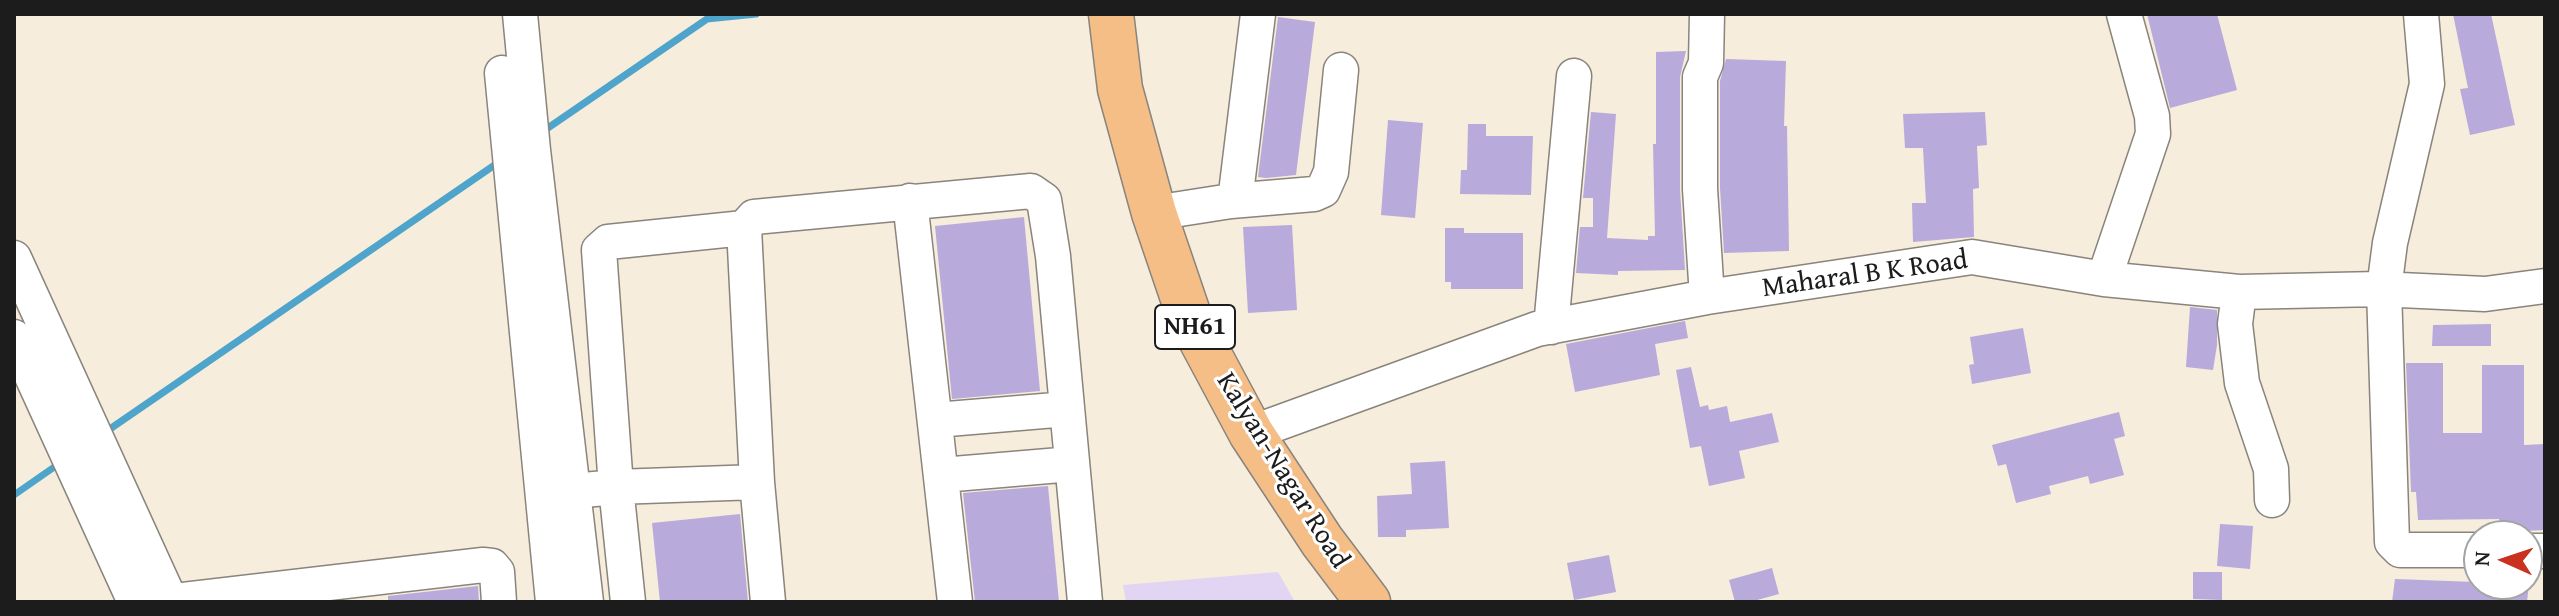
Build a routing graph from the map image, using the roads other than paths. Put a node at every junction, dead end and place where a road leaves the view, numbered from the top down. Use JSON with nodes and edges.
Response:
{"nodes":[{"id":1,"x":497,"y":14,"type":"edge"},
{"id":2,"x":520,"y":14,"type":"edge"},
{"id":3,"x":1111,"y":14,"type":"edge"},
{"id":4,"x":1258,"y":14,"type":"edge"},
{"id":5,"x":1707,"y":14,"type":"edge"},
{"id":6,"x":2124,"y":14,"type":"edge"},
{"id":7,"x":2421,"y":14,"type":"edge"},
{"id":8,"x":1341,"y":70,"type":"dead end"},
{"id":9,"x":1574,"y":76,"type":"dead end"},
{"id":10,"x":521,"y":146,"type":"junction"},
{"id":11,"x":910,"y":201,"type":"junction"},
{"id":12,"x":1231,"y":201,"type":"junction"},
{"id":13,"x":1154,"y":213,"type":"junction"},
{"id":14,"x":744,"y":228,"type":"junction"},
{"id":15,"x":14,"y":258,"type":"edge"},
{"id":16,"x":2104,"y":279,"type":"junction"},
{"id":17,"x":2545,"y":286,"type":"edge"},
{"id":18,"x":2384,"y":289,"type":"junction"},
{"id":19,"x":2239,"y":292,"type":"junction"},
{"id":20,"x":1707,"y":297,"type":"junction"},
{"id":21,"x":1551,"y":327,"type":"junction"},
{"id":22,"x":14,"y":337,"type":"edge"},
{"id":23,"x":1067,"y":409,"type":"junction"},
{"id":24,"x":936,"y":420,"type":"junction"},
{"id":25,"x":1251,"y":433,"type":"junction"},
{"id":26,"x":82,"y":449,"type":"junction"},
{"id":27,"x":1072,"y":464,"type":"junction"},
{"id":28,"x":942,"y":475,"type":"junction"},
{"id":29,"x":757,"y":482,"type":"junction"},
{"id":30,"x":616,"y":487,"type":"junction"},
{"id":31,"x":557,"y":492,"type":"junction"},
{"id":32,"x":2272,"y":500,"type":"dead end"},
{"id":33,"x":2463,"y":550,"type":"edge"},
{"id":34,"x":169,"y":601,"type":"edge"},
{"id":35,"x":135,"y":602,"type":"edge"},
{"id":36,"x":499,"y":602,"type":"edge"},
{"id":37,"x":553,"y":602,"type":"edge"},
{"id":38,"x":586,"y":602,"type":"edge"},
{"id":39,"x":628,"y":602,"type":"edge"},
{"id":40,"x":768,"y":602,"type":"edge"},
{"id":41,"x":955,"y":602,"type":"edge"},
{"id":42,"x":1085,"y":602,"type":"edge"},
{"id":43,"x":1368,"y":602,"type":"edge"}],
"edges":[{"from":1,"to":10,"type":"street"},
{"from":2,"to":10,"type":"street"},
{"from":3,"to":13,"type":"highway","name":"Kalyan-Nagar Road","number":"NH61"},
{"from":4,"to":12,"type":"street"},
{"from":5,"to":20,"type":"street"},
{"from":6,"to":16,"type":"street"},
{"from":7,"to":18,"type":"street"},
{"from":8,"to":12,"type":"street"},
{"from":9,"to":21,"type":"street"},
{"from":10,"to":31,"type":"street"},
{"from":11,"to":14,"type":"street"},
{"from":11,"to":23,"type":"street"},
{"from":11,"to":24,"type":"street"},
{"from":12,"to":13,"type":"street"},
{"from":13,"to":25,"type":"highway","name":"Kalyan-Nagar Road","number":"NH61"},
{"from":14,"to":29,"type":"street"},
{"from":14,"to":30,"type":"street"},
{"from":15,"to":26,"type":"street"},
{"from":16,"to":19,"type":"street","name":"Maharal B K Road"},
{"from":16,"to":20,"type":"street","name":"Maharal B K Road"},
{"from":17,"to":18,"type":"street","name":"Maharal B K Road"},
{"from":18,"to":19,"type":"street","name":"Maharal B K Road"},
{"from":18,"to":33,"type":"street"},
{"from":19,"to":32,"type":"street"},
{"from":20,"to":21,"type":"street","name":"Maharal B K Road"},
{"from":21,"to":25,"type":"street","name":"Maharal B K Road"},
{"from":22,"to":26,"type":"street"},
{"from":23,"to":24,"type":"street"},
{"from":23,"to":27,"type":"street"},
{"from":24,"to":28,"type":"street"},
{"from":25,"to":43,"type":"highway","name":"Kalyan-Nagar Road","number":"NH61"},
{"from":26,"to":34,"type":"street"},
{"from":26,"to":35,"type":"street"},
{"from":27,"to":28,"type":"street"},
{"from":27,"to":42,"type":"street"},
{"from":28,"to":41,"type":"street"},
{"from":29,"to":30,"type":"street"},
{"from":29,"to":40,"type":"street"},
{"from":30,"to":31,"type":"street"},
{"from":30,"to":39,"type":"street"},
{"from":31,"to":37,"type":"street"},
{"from":31,"to":38,"type":"street"},
{"from":34,"to":36,"type":"street"}]}
